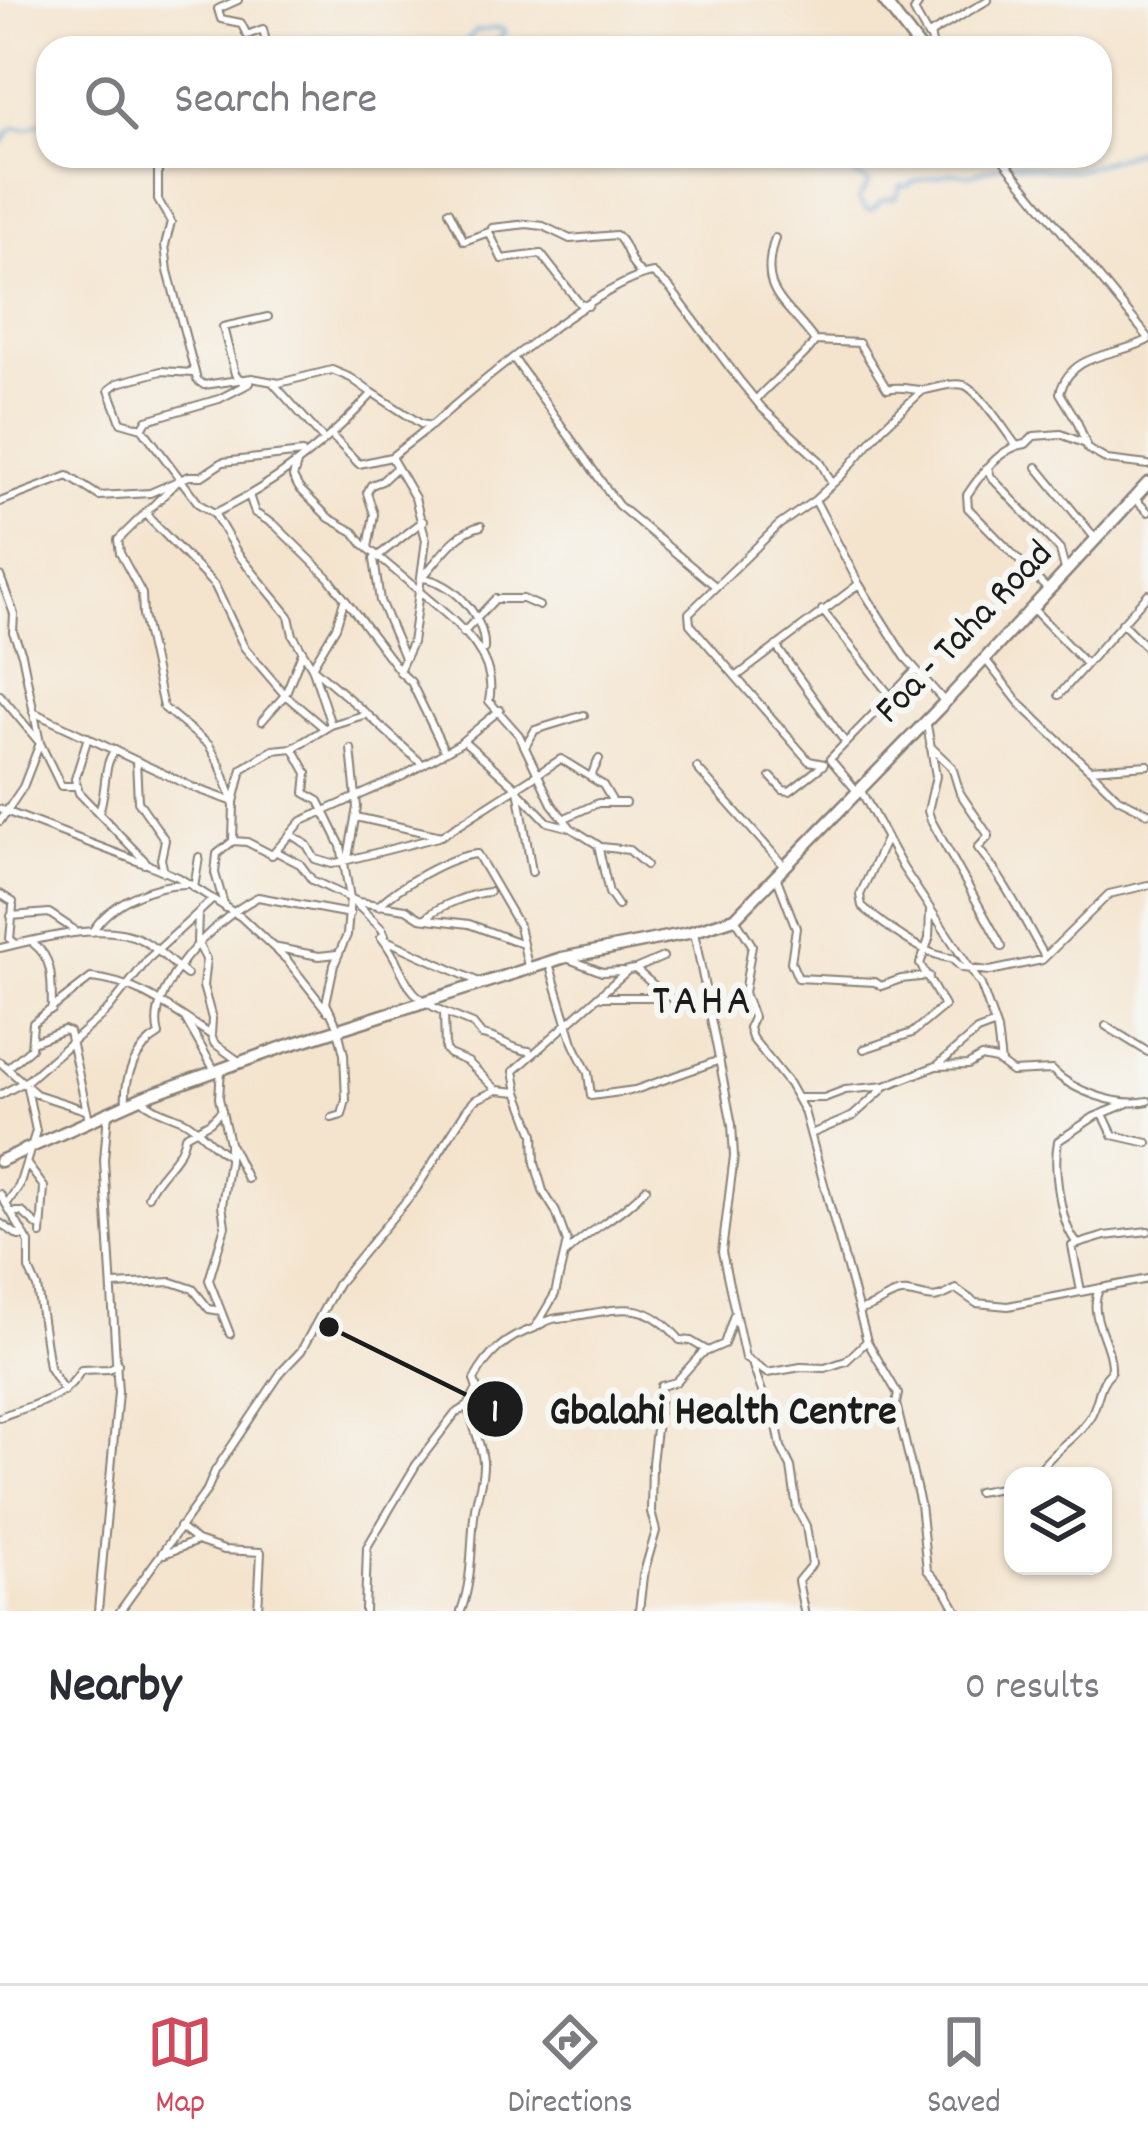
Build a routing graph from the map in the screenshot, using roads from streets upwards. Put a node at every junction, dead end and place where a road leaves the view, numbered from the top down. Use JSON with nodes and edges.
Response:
{"nodes":[{"id":1,"x":238,"y":0,"type":"edge"},
{"id":2,"x":883,"y":0,"type":"edge"},
{"id":3,"x":921,"y":0,"type":"edge"},
{"id":4,"x":988,"y":0,"type":"edge"},
{"id":5,"x":265,"y":36,"type":"edge"},
{"id":6,"x":918,"y":36,"type":"edge"},
{"id":7,"x":923,"y":36,"type":"edge"},
{"id":8,"x":930,"y":36,"type":"edge"},
{"id":9,"x":158,"y":168,"type":"edge"},
{"id":10,"x":1010,"y":168,"type":"edge"},
{"id":11,"x":449,"y":211,"type":"dead end"},
{"id":12,"x":492,"y":228,"type":"dead end"},
{"id":13,"x":776,"y":238,"type":"dead end"},
{"id":14,"x":644,"y":275,"type":"junction"},
{"id":15,"x":588,"y":306,"type":"junction"},
{"id":16,"x":268,"y":317,"type":"dead end"},
{"id":17,"x":1148,"y":339,"type":"edge"},
{"id":18,"x":815,"y":341,"type":"junction"},
{"id":19,"x":514,"y":359,"type":"junction"},
{"id":20,"x":193,"y":373,"type":"junction"},
{"id":21,"x":259,"y":378,"type":"junction"},
{"id":22,"x":242,"y":381,"type":"junction"},
{"id":23,"x":273,"y":382,"type":"junction"},
{"id":24,"x":922,"y":392,"type":"junction"},
{"id":25,"x":373,"y":393,"type":"junction"},
{"id":26,"x":756,"y":400,"type":"junction"},
{"id":27,"x":431,"y":426,"type":"junction"},
{"id":28,"x":142,"y":428,"type":"junction"},
{"id":29,"x":327,"y":437,"type":"junction"},
{"id":30,"x":1086,"y":444,"type":"junction"},
{"id":31,"x":1016,"y":446,"type":"junction"},
{"id":32,"x":306,"y":453,"type":"junction"},
{"id":33,"x":391,"y":457,"type":"junction"},
{"id":34,"x":298,"y":460,"type":"junction"},
{"id":35,"x":1148,"y":465,"type":"edge"},
{"id":36,"x":397,"y":467,"type":"junction"},
{"id":37,"x":1037,"y":467,"type":"dead end"},
{"id":38,"x":988,"y":468,"type":"junction"},
{"id":39,"x":178,"y":482,"type":"junction"},
{"id":40,"x":1148,"y":483,"type":"edge"},
{"id":41,"x":832,"y":484,"type":"junction"},
{"id":42,"x":250,"y":498,"type":"junction"},
{"id":43,"x":1134,"y":498,"type":"junction"},
{"id":44,"x":815,"y":500,"type":"junction"},
{"id":45,"x":0,"y":502,"type":"edge"},
{"id":46,"x":147,"y":511,"type":"junction"},
{"id":47,"x":1148,"y":512,"type":"edge"},
{"id":48,"x":214,"y":513,"type":"junction"},
{"id":49,"x":423,"y":521,"type":"junction"},
{"id":50,"x":481,"y":526,"type":"dead end"},
{"id":51,"x":1097,"y":541,"type":"junction"},
{"id":52,"x":368,"y":548,"type":"junction"},
{"id":53,"x":379,"y":556,"type":"junction"},
{"id":54,"x":1066,"y":573,"type":"junction"},
{"id":55,"x":0,"y":576,"type":"edge"},
{"id":56,"x":419,"y":584,"type":"junction"},
{"id":57,"x":859,"y":584,"type":"junction"},
{"id":58,"x":714,"y":585,"type":"junction"},
{"id":59,"x":1049,"y":592,"type":"junction"},
{"id":60,"x":1148,"y":594,"type":"edge"},
{"id":61,"x":344,"y":601,"type":"junction"},
{"id":62,"x":539,"y":606,"type":"dead end"},
{"id":63,"x":1033,"y":609,"type":"junction"},
{"id":64,"x":822,"y":610,"type":"junction"},
{"id":65,"x":477,"y":620,"type":"junction"},
{"id":66,"x":1122,"y":623,"type":"junction"},
{"id":67,"x":463,"y":632,"type":"junction"},
{"id":68,"x":776,"y":646,"type":"junction"},
{"id":69,"x":1148,"y":649,"type":"edge"},
{"id":70,"x":303,"y":651,"type":"junction"},
{"id":71,"x":484,"y":652,"type":"junction"},
{"id":72,"x":404,"y":656,"type":"junction"},
{"id":73,"x":985,"y":659,"type":"junction"},
{"id":74,"x":1085,"y":663,"type":"junction"},
{"id":75,"x":312,"y":667,"type":"junction"},
{"id":76,"x":399,"y":670,"type":"junction"},
{"id":77,"x":915,"y":670,"type":"junction"},
{"id":78,"x":736,"y":677,"type":"junction"},
{"id":79,"x":890,"y":694,"type":"junction"},
{"id":80,"x":0,"y":695,"type":"edge"},
{"id":81,"x":285,"y":695,"type":"junction"},
{"id":82,"x":1058,"y":695,"type":"dead end"},
{"id":83,"x":945,"y":702,"type":"junction"},
{"id":84,"x":500,"y":710,"type":"junction"},
{"id":85,"x":33,"y":712,"type":"junction"},
{"id":86,"x":367,"y":714,"type":"junction"},
{"id":87,"x":584,"y":716,"type":"dead end"},
{"id":88,"x":262,"y":721,"type":"dead end"},
{"id":89,"x":925,"y":722,"type":"junction"},
{"id":90,"x":327,"y":727,"type":"junction"},
{"id":91,"x":88,"y":737,"type":"junction"},
{"id":92,"x":460,"y":742,"type":"junction"},
{"id":93,"x":844,"y":742,"type":"junction"},
{"id":94,"x":40,"y":743,"type":"junction"},
{"id":95,"x":930,"y":746,"type":"junction"},
{"id":96,"x":525,"y":747,"type":"junction"},
{"id":97,"x":293,"y":748,"type":"junction"},
{"id":98,"x":351,"y":749,"type":"dead end"},
{"id":99,"x":115,"y":750,"type":"junction"},
{"id":100,"x":444,"y":750,"type":"junction"},
{"id":101,"x":599,"y":759,"type":"dead end"},
{"id":102,"x":136,"y":761,"type":"junction"},
{"id":103,"x":827,"y":762,"type":"junction"},
{"id":104,"x":422,"y":764,"type":"junction"},
{"id":105,"x":1148,"y":765,"type":"edge"},
{"id":106,"x":698,"y":768,"type":"dead end"},
{"id":107,"x":1089,"y":769,"type":"junction"},
{"id":108,"x":537,"y":773,"type":"junction"},
{"id":109,"x":591,"y":776,"type":"junction"},
{"id":110,"x":771,"y":777,"type":"dead end"},
{"id":111,"x":77,"y":786,"type":"junction"},
{"id":112,"x":518,"y":789,"type":"junction"},
{"id":113,"x":858,"y":789,"type":"junction"},
{"id":114,"x":357,"y":796,"type":"junction"},
{"id":115,"x":234,"y":802,"type":"junction"},
{"id":116,"x":613,"y":802,"type":"junction"},
{"id":117,"x":625,"y":803,"type":"dead end"},
{"id":118,"x":4,"y":811,"type":"edge"},
{"id":119,"x":99,"y":812,"type":"junction"},
{"id":120,"x":1148,"y":813,"type":"edge"},
{"id":121,"x":326,"y":814,"type":"junction"},
{"id":122,"x":356,"y":817,"type":"junction"},
{"id":123,"x":565,"y":818,"type":"junction"},
{"id":124,"x":0,"y":821,"type":"edge"},
{"id":125,"x":571,"y":828,"type":"junction"},
{"id":126,"x":290,"y":834,"type":"junction"},
{"id":127,"x":441,"y":836,"type":"junction"},
{"id":128,"x":886,"y":839,"type":"junction"},
{"id":129,"x":233,"y":841,"type":"junction"},
{"id":130,"x":598,"y":845,"type":"junction"},
{"id":131,"x":277,"y":852,"type":"junction"},
{"id":132,"x":199,"y":856,"type":"dead end"},
{"id":133,"x":346,"y":863,"type":"junction"},
{"id":134,"x":646,"y":865,"type":"dead end"},
{"id":135,"x":149,"y":866,"type":"junction"},
{"id":136,"x":781,"y":871,"type":"junction"},
{"id":137,"x":164,"y":872,"type":"junction"},
{"id":138,"x":532,"y":872,"type":"dead end"},
{"id":139,"x":1148,"y":885,"type":"edge"},
{"id":140,"x":191,"y":886,"type":"junction"},
{"id":141,"x":488,"y":892,"type":"dead end"},
{"id":142,"x":0,"y":894,"type":"edge"},
{"id":143,"x":350,"y":898,"type":"junction"},
{"id":144,"x":212,"y":900,"type":"junction"},
{"id":145,"x":378,"y":906,"type":"junction"},
{"id":146,"x":618,"y":906,"type":"dead end"},
{"id":147,"x":930,"y":906,"type":"junction"},
{"id":148,"x":225,"y":908,"type":"junction"},
{"id":149,"x":198,"y":913,"type":"junction"},
{"id":150,"x":235,"y":914,"type":"junction"},
{"id":151,"x":350,"y":914,"type":"junction"},
{"id":152,"x":11,"y":916,"type":"junction"},
{"id":153,"x":426,"y":918,"type":"junction"},
{"id":154,"x":735,"y":918,"type":"junction"},
{"id":155,"x":76,"y":931,"type":"junction"},
{"id":156,"x":693,"y":931,"type":"junction"},
{"id":157,"x":92,"y":932,"type":"junction"},
{"id":158,"x":381,"y":937,"type":"junction"},
{"id":159,"x":34,"y":944,"type":"junction"},
{"id":160,"x":524,"y":944,"type":"junction"},
{"id":161,"x":18,"y":945,"type":"junction"},
{"id":162,"x":198,"y":946,"type":"junction"},
{"id":163,"x":270,"y":946,"type":"junction"},
{"id":164,"x":618,"y":946,"type":"junction"},
{"id":165,"x":0,"y":947,"type":"edge"},
{"id":166,"x":1002,"y":947,"type":"dead end"},
{"id":167,"x":926,"y":949,"type":"junction"},
{"id":168,"x":156,"y":952,"type":"junction"},
{"id":169,"x":338,"y":954,"type":"junction"},
{"id":170,"x":566,"y":957,"type":"junction"},
{"id":171,"x":663,"y":957,"type":"dead end"},
{"id":172,"x":1046,"y":958,"type":"junction"},
{"id":173,"x":549,"y":963,"type":"junction"},
{"id":174,"x":177,"y":968,"type":"junction"},
{"id":175,"x":971,"y":969,"type":"junction"},
{"id":176,"x":529,"y":970,"type":"junction"},
{"id":177,"x":635,"y":970,"type":"junction"},
{"id":178,"x":622,"y":972,"type":"junction"},
{"id":179,"x":187,"y":975,"type":"dead end"},
{"id":180,"x":928,"y":976,"type":"junction"},
{"id":181,"x":128,"y":984,"type":"junction"},
{"id":182,"x":484,"y":984,"type":"junction"},
{"id":183,"x":664,"y":997,"type":"junction"},
{"id":184,"x":598,"y":998,"type":"junction"},
{"id":185,"x":161,"y":1004,"type":"junction"},
{"id":186,"x":425,"y":1004,"type":"junction"},
{"id":187,"x":52,"y":1010,"type":"junction"},
{"id":188,"x":712,"y":1010,"type":"junction"},
{"id":189,"x":327,"y":1011,"type":"junction"},
{"id":190,"x":444,"y":1012,"type":"junction"},
{"id":191,"x":185,"y":1016,"type":"junction"},
{"id":192,"x":567,"y":1024,"type":"junction"},
{"id":193,"x":992,"y":1025,"type":"junction"},
{"id":194,"x":1106,"y":1026,"type":"dead end"},
{"id":195,"x":338,"y":1030,"type":"junction"},
{"id":196,"x":211,"y":1036,"type":"junction"},
{"id":197,"x":73,"y":1040,"type":"junction"},
{"id":198,"x":34,"y":1041,"type":"junction"},
{"id":199,"x":864,"y":1049,"type":"dead end"},
{"id":200,"x":532,"y":1051,"type":"junction"},
{"id":201,"x":1148,"y":1052,"type":"edge"},
{"id":202,"x":720,"y":1060,"type":"junction"},
{"id":203,"x":0,"y":1062,"type":"edge"},
{"id":204,"x":240,"y":1062,"type":"junction"},
{"id":205,"x":1001,"y":1064,"type":"junction"},
{"id":206,"x":936,"y":1066,"type":"junction"},
{"id":207,"x":9,"y":1067,"type":"junction"},
{"id":208,"x":218,"y":1070,"type":"junction"},
{"id":209,"x":25,"y":1085,"type":"junction"},
{"id":210,"x":885,"y":1086,"type":"junction"},
{"id":211,"x":497,"y":1090,"type":"junction"},
{"id":212,"x":518,"y":1092,"type":"junction"},
{"id":213,"x":1,"y":1097,"type":"edge"},
{"id":214,"x":140,"y":1098,"type":"junction"},
{"id":215,"x":798,"y":1098,"type":"junction"},
{"id":216,"x":1148,"y":1101,"type":"edge"},
{"id":217,"x":1129,"y":1102,"type":"junction"},
{"id":218,"x":126,"y":1104,"type":"junction"},
{"id":219,"x":222,"y":1110,"type":"junction"},
{"id":220,"x":109,"y":1111,"type":"junction"},
{"id":221,"x":1103,"y":1114,"type":"junction"},
{"id":222,"x":87,"y":1115,"type":"junction"},
{"id":223,"x":332,"y":1118,"type":"dead end"},
{"id":224,"x":196,"y":1130,"type":"junction"},
{"id":225,"x":811,"y":1134,"type":"junction"},
{"id":226,"x":229,"y":1143,"type":"junction"},
{"id":227,"x":1148,"y":1143,"type":"edge"},
{"id":228,"x":33,"y":1145,"type":"junction"},
{"id":229,"x":229,"y":1156,"type":"junction"},
{"id":230,"x":0,"y":1161,"type":"edge"},
{"id":231,"x":26,"y":1162,"type":"junction"},
{"id":232,"x":247,"y":1179,"type":"dead end"},
{"id":233,"x":646,"y":1188,"type":"dead end"},
{"id":234,"x":148,"y":1196,"type":"dead end"},
{"id":235,"x":2,"y":1197,"type":"edge"},
{"id":236,"x":12,"y":1212,"type":"junction"},
{"id":237,"x":0,"y":1223,"type":"edge"},
{"id":238,"x":1148,"y":1231,"type":"edge"},
{"id":239,"x":25,"y":1236,"type":"junction"},
{"id":240,"x":1078,"y":1243,"type":"junction"},
{"id":241,"x":565,"y":1254,"type":"junction"},
{"id":242,"x":1148,"y":1279,"type":"edge"},
{"id":243,"x":114,"y":1285,"type":"junction"},
{"id":244,"x":1100,"y":1288,"type":"junction"},
{"id":245,"x":1081,"y":1291,"type":"junction"},
{"id":246,"x":221,"y":1310,"type":"junction"},
{"id":247,"x":859,"y":1310,"type":"junction"},
{"id":248,"x":735,"y":1312,"type":"junction"},
{"id":249,"x":536,"y":1328,"type":"junction"},
{"id":250,"x":230,"y":1334,"type":"dead end"},
{"id":251,"x":867,"y":1341,"type":"junction"},
{"id":252,"x":708,"y":1351,"type":"junction"},
{"id":253,"x":752,"y":1363,"type":"junction"},
{"id":254,"x":118,"y":1364,"type":"junction"},
{"id":255,"x":64,"y":1390,"type":"junction"},
{"id":256,"x":468,"y":1406,"type":"junction"},
{"id":257,"x":0,"y":1417,"type":"edge"},
{"id":258,"x":1041,"y":1467,"type":"edge"},
{"id":259,"x":1004,"y":1488,"type":"edge"},
{"id":260,"x":977,"y":1492,"type":"dead end"},
{"id":261,"x":179,"y":1527,"type":"junction"},
{"id":262,"x":197,"y":1541,"type":"junction"},
{"id":263,"x":160,"y":1555,"type":"junction"},
{"id":264,"x":98,"y":1611,"type":"edge"},
{"id":265,"x":120,"y":1611,"type":"edge"},
{"id":266,"x":258,"y":1611,"type":"edge"},
{"id":267,"x":365,"y":1611,"type":"edge"},
{"id":268,"x":460,"y":1611,"type":"edge"},
{"id":269,"x":639,"y":1611,"type":"edge"},
{"id":270,"x":804,"y":1611,"type":"edge"},
{"id":271,"x":957,"y":1611,"type":"edge"}],
"edges":[{"from":1,"to":5,"type":"street"},
{"from":2,"to":6,"type":"street"},
{"from":3,"to":7,"type":"street"},
{"from":4,"to":8,"type":"street"},
{"from":9,"to":20,"type":"street"},
{"from":10,"to":17,"type":"street"},
{"from":11,"to":15,"type":"street"},
{"from":12,"to":14,"type":"street"},
{"from":13,"to":18,"type":"street"},
{"from":14,"to":15,"type":"street"},
{"from":14,"to":26,"type":"street"},
{"from":15,"to":19,"type":"street"},
{"from":16,"to":22,"type":"street"},
{"from":17,"to":30,"type":"street"},
{"from":18,"to":24,"type":"street"},
{"from":18,"to":26,"type":"street"},
{"from":19,"to":27,"type":"street"},
{"from":19,"to":58,"type":"street"},
{"from":20,"to":22,"type":"street"},
{"from":20,"to":28,"type":"street"},
{"from":21,"to":22,"type":"street"},
{"from":21,"to":23,"type":"street"},
{"from":21,"to":28,"type":"street"},
{"from":23,"to":25,"type":"street"},
{"from":23,"to":29,"type":"street"},
{"from":24,"to":31,"type":"street"},
{"from":24,"to":41,"type":"street"},
{"from":25,"to":27,"type":"street"},
{"from":25,"to":29,"type":"street"},
{"from":26,"to":41,"type":"street"},
{"from":27,"to":33,"type":"street"},
{"from":28,"to":39,"type":"street"},
{"from":29,"to":32,"type":"street"},
{"from":29,"to":33,"type":"street"},
{"from":30,"to":31,"type":"street"},
{"from":30,"to":35,"type":"street"},
{"from":31,"to":38,"type":"street"},
{"from":32,"to":34,"type":"street"},
{"from":32,"to":39,"type":"street"},
{"from":33,"to":36,"type":"street"},
{"from":34,"to":42,"type":"street"},
{"from":34,"to":52,"type":"street"},
{"from":36,"to":49,"type":"street"},
{"from":36,"to":52,"type":"street"},
{"from":37,"to":51,"type":"street"},
{"from":38,"to":54,"type":"street"},
{"from":38,"to":59,"type":"street"},
{"from":39,"to":45,"type":"street"},
{"from":39,"to":46,"type":"street"},
{"from":39,"to":48,"type":"street"},
{"from":40,"to":43,"type":"street","name":"Foa - Taha Road"},
{"from":41,"to":44,"type":"street"},
{"from":42,"to":48,"type":"street"},
{"from":42,"to":61,"type":"street"},
{"from":43,"to":47,"type":"street"},
{"from":43,"to":51,"type":"street","name":"Foa - Taha Road"},
{"from":44,"to":57,"type":"street"},
{"from":44,"to":58,"type":"street"},
{"from":46,"to":81,"type":"street"},
{"from":46,"to":115,"type":"street"},
{"from":48,"to":70,"type":"street"},
{"from":49,"to":53,"type":"street"},
{"from":49,"to":56,"type":"street"},
{"from":50,"to":56,"type":"street"},
{"from":51,"to":54,"type":"street","name":"Foa - Taha Road"},
{"from":52,"to":53,"type":"street"},
{"from":53,"to":56,"type":"street"},
{"from":53,"to":72,"type":"street"},
{"from":54,"to":59,"type":"street","name":"Foa - Taha Road"},
{"from":55,"to":85,"type":"street"},
{"from":56,"to":65,"type":"street"},
{"from":56,"to":67,"type":"street"},
{"from":56,"to":72,"type":"street"},
{"from":57,"to":64,"type":"street"},
{"from":57,"to":77,"type":"street"},
{"from":58,"to":78,"type":"street"},
{"from":59,"to":63,"type":"street","name":"Foa - Taha Road"},
{"from":60,"to":66,"type":"street"},
{"from":61,"to":75,"type":"street"},
{"from":61,"to":76,"type":"street"},
{"from":62,"to":65,"type":"street"},
{"from":63,"to":73,"type":"street","name":"Foa - Taha Road"},
{"from":63,"to":74,"type":"street"},
{"from":64,"to":68,"type":"street"},
{"from":64,"to":79,"type":"street"},
{"from":65,"to":67,"type":"street"},
{"from":65,"to":71,"type":"street"},
{"from":66,"to":69,"type":"street"},
{"from":66,"to":74,"type":"street"},
{"from":67,"to":71,"type":"street"},
{"from":68,"to":78,"type":"street"},
{"from":68,"to":93,"type":"street"},
{"from":70,"to":75,"type":"street"},
{"from":70,"to":81,"type":"street"},
{"from":71,"to":84,"type":"street"},
{"from":72,"to":76,"type":"street"},
{"from":73,"to":83,"type":"street","name":"Foa - Taha Road"},
{"from":73,"to":107,"type":"street"},
{"from":74,"to":82,"type":"street"},
{"from":75,"to":86,"type":"street"},
{"from":75,"to":90,"type":"street"},
{"from":76,"to":100,"type":"street"},
{"from":77,"to":79,"type":"street"},
{"from":77,"to":83,"type":"street"},
{"from":78,"to":103,"type":"street"},
{"from":79,"to":93,"type":"street"},
{"from":80,"to":94,"type":"street"},
{"from":81,"to":88,"type":"street"},
{"from":81,"to":90,"type":"street"},
{"from":83,"to":89,"type":"street","name":"Foa - Taha Road"},
{"from":84,"to":92,"type":"street"},
{"from":84,"to":96,"type":"street"},
{"from":85,"to":91,"type":"street"},
{"from":85,"to":94,"type":"street"},
{"from":86,"to":90,"type":"street"},
{"from":86,"to":104,"type":"street"},
{"from":87,"to":96,"type":"street"},
{"from":89,"to":95,"type":"street"},
{"from":89,"to":113,"type":"street","name":"Foa - Taha Road"},
{"from":90,"to":97,"type":"street"},
{"from":91,"to":99,"type":"street"},
{"from":91,"to":111,"type":"street"},
{"from":92,"to":100,"type":"street"},
{"from":92,"to":112,"type":"street"},
{"from":93,"to":103,"type":"street"},
{"from":94,"to":111,"type":"street"},
{"from":94,"to":118,"type":"street"},
{"from":95,"to":166,"type":"street"},
{"from":95,"to":172,"type":"street"},
{"from":96,"to":108,"type":"street"},
{"from":97,"to":115,"type":"street"},
{"from":97,"to":121,"type":"street"},
{"from":98,"to":114,"type":"street"},
{"from":99,"to":102,"type":"street"},
{"from":99,"to":119,"type":"street"},
{"from":100,"to":104,"type":"street"},
{"from":101,"to":109,"type":"street"},
{"from":102,"to":115,"type":"street"},
{"from":102,"to":137,"type":"street"},
{"from":103,"to":110,"type":"street"},
{"from":103,"to":113,"type":"street"},
{"from":104,"to":114,"type":"street"},
{"from":105,"to":107,"type":"street"},
{"from":106,"to":136,"type":"street"},
{"from":107,"to":120,"type":"street"},
{"from":108,"to":109,"type":"street"},
{"from":108,"to":112,"type":"street"},
{"from":108,"to":123,"type":"street"},
{"from":109,"to":116,"type":"street"},
{"from":111,"to":119,"type":"street"},
{"from":112,"to":125,"type":"street"},
{"from":112,"to":127,"type":"street"},
{"from":112,"to":138,"type":"street"},
{"from":113,"to":128,"type":"street"},
{"from":113,"to":136,"type":"street","name":"Foa - Taha Road"},
{"from":114,"to":121,"type":"street"},
{"from":114,"to":122,"type":"street"},
{"from":115,"to":129,"type":"street"},
{"from":116,"to":117,"type":"street"},
{"from":116,"to":123,"type":"street"},
{"from":118,"to":124,"type":"street"},
{"from":118,"to":135,"type":"street"},
{"from":119,"to":135,"type":"street"},
{"from":121,"to":126,"type":"street"},
{"from":121,"to":133,"type":"street"},
{"from":122,"to":127,"type":"street"},
{"from":122,"to":133,"type":"street"},
{"from":123,"to":125,"type":"street"},
{"from":125,"to":130,"type":"street"},
{"from":126,"to":131,"type":"street"},
{"from":126,"to":133,"type":"street"},
{"from":127,"to":133,"type":"street"},
{"from":128,"to":147,"type":"street"},
{"from":128,"to":167,"type":"street"},
{"from":129,"to":131,"type":"street"},
{"from":129,"to":148,"type":"street"},
{"from":130,"to":134,"type":"street"},
{"from":130,"to":146,"type":"street"},
{"from":131,"to":143,"type":"street"},
{"from":132,"to":140,"type":"street"},
{"from":133,"to":143,"type":"street"},
{"from":135,"to":137,"type":"street"},
{"from":136,"to":154,"type":"street","name":"Foa - Taha Road"},
{"from":136,"to":180,"type":"street"},
{"from":137,"to":140,"type":"street"},
{"from":139,"to":172,"type":"street"},
{"from":140,"to":144,"type":"street"},
{"from":140,"to":157,"type":"street"},
{"from":141,"to":153,"type":"street"},
{"from":142,"to":152,"type":"street"},
{"from":143,"to":145,"type":"street"},
{"from":143,"to":151,"type":"street"},
{"from":143,"to":158,"type":"street"},
{"from":144,"to":148,"type":"street"},
{"from":144,"to":149,"type":"street"},
{"from":145,"to":153,"type":"street"},
{"from":145,"to":160,"type":"street"},
{"from":147,"to":167,"type":"street"},
{"from":147,"to":175,"type":"street"},
{"from":148,"to":150,"type":"street"},
{"from":149,"to":162,"type":"street"},
{"from":149,"to":168,"type":"street"},
{"from":150,"to":151,"type":"street"},
{"from":150,"to":162,"type":"street"},
{"from":150,"to":163,"type":"street"},
{"from":151,"to":169,"type":"street"},
{"from":152,"to":155,"type":"street"},
{"from":152,"to":161,"type":"street"},
{"from":153,"to":160,"type":"street"},
{"from":154,"to":156,"type":"street"},
{"from":154,"to":215,"type":"street"},
{"from":155,"to":157,"type":"street"},
{"from":155,"to":159,"type":"street"},
{"from":156,"to":164,"type":"street"},
{"from":156,"to":188,"type":"street"},
{"from":157,"to":168,"type":"street"},
{"from":158,"to":182,"type":"street"},
{"from":158,"to":186,"type":"street"},
{"from":159,"to":161,"type":"street"},
{"from":159,"to":187,"type":"street"},
{"from":160,"to":176,"type":"street"},
{"from":161,"to":165,"type":"street"},
{"from":162,"to":174,"type":"street"},
{"from":162,"to":196,"type":"street"},
{"from":163,"to":169,"type":"street"},
{"from":163,"to":189,"type":"street"},
{"from":164,"to":170,"type":"street"},
{"from":164,"to":178,"type":"street"},
{"from":167,"to":175,"type":"street"},
{"from":167,"to":180,"type":"street"},
{"from":168,"to":174,"type":"street"},
{"from":168,"to":181,"type":"street"},
{"from":169,"to":189,"type":"street"},
{"from":170,"to":173,"type":"street"},
{"from":170,"to":178,"type":"street"},
{"from":171,"to":177,"type":"street"},
{"from":172,"to":175,"type":"street"},
{"from":173,"to":176,"type":"street"},
{"from":173,"to":192,"type":"street"},
{"from":174,"to":179,"type":"street"},
{"from":174,"to":185,"type":"street"},
{"from":175,"to":193,"type":"street"},
{"from":176,"to":182,"type":"street"},
{"from":177,"to":178,"type":"street"},
{"from":177,"to":183,"type":"street"},
{"from":178,"to":184,"type":"street"},
{"from":180,"to":199,"type":"street"},
{"from":181,"to":185,"type":"street"},
{"from":181,"to":187,"type":"street"},
{"from":181,"to":197,"type":"street"},
{"from":182,"to":186,"type":"street"},
{"from":183,"to":184,"type":"street"},
{"from":183,"to":188,"type":"street"},
{"from":184,"to":192,"type":"street"},
{"from":185,"to":191,"type":"street"},
{"from":185,"to":218,"type":"street"},
{"from":186,"to":190,"type":"street"},
{"from":186,"to":195,"type":"street"},
{"from":187,"to":198,"type":"street"},
{"from":188,"to":202,"type":"street"},
{"from":189,"to":195,"type":"street"},
{"from":190,"to":200,"type":"street"},
{"from":190,"to":211,"type":"street"},
{"from":191,"to":196,"type":"street"},
{"from":191,"to":208,"type":"street"},
{"from":192,"to":200,"type":"street"},
{"from":192,"to":202,"type":"street"},
{"from":193,"to":205,"type":"street"},
{"from":193,"to":206,"type":"street"},
{"from":194,"to":201,"type":"street"},
{"from":195,"to":204,"type":"street"},
{"from":195,"to":223,"type":"street"},
{"from":196,"to":204,"type":"street"},
{"from":197,"to":198,"type":"street"},
{"from":197,"to":209,"type":"street"},
{"from":197,"to":222,"type":"street"},
{"from":198,"to":207,"type":"street"},
{"from":200,"to":212,"type":"street"},
{"from":202,"to":248,"type":"street"},
{"from":203,"to":207,"type":"street"},
{"from":204,"to":208,"type":"street"},
{"from":205,"to":206,"type":"street"},
{"from":205,"to":217,"type":"street"},
{"from":206,"to":210,"type":"street"},
{"from":207,"to":209,"type":"street"},
{"from":208,"to":214,"type":"street"},
{"from":208,"to":219,"type":"street"},
{"from":209,"to":213,"type":"street"},
{"from":209,"to":222,"type":"street"},
{"from":209,"to":228,"type":"street"},
{"from":210,"to":215,"type":"street"},
{"from":210,"to":225,"type":"street"},
{"from":211,"to":212,"type":"street"},
{"from":211,"to":261,"type":"street"},
{"from":212,"to":241,"type":"street"},
{"from":214,"to":218,"type":"street"},
{"from":214,"to":224,"type":"street"},
{"from":215,"to":225,"type":"street"},
{"from":216,"to":217,"type":"street"},
{"from":217,"to":221,"type":"street"},
{"from":218,"to":220,"type":"street"},
{"from":219,"to":224,"type":"street"},
{"from":219,"to":226,"type":"street"},
{"from":220,"to":222,"type":"street"},
{"from":220,"to":243,"type":"street"},
{"from":221,"to":227,"type":"street"},
{"from":221,"to":240,"type":"street"},
{"from":222,"to":228,"type":"street"},
{"from":224,"to":229,"type":"street"},
{"from":224,"to":234,"type":"street"},
{"from":225,"to":247,"type":"street"},
{"from":226,"to":229,"type":"street"},
{"from":226,"to":232,"type":"street"},
{"from":228,"to":230,"type":"street"},
{"from":228,"to":231,"type":"street"},
{"from":229,"to":246,"type":"street"},
{"from":231,"to":235,"type":"street"},
{"from":231,"to":236,"type":"street"},
{"from":233,"to":241,"type":"street"},
{"from":235,"to":236,"type":"street"},
{"from":236,"to":239,"type":"street"},
{"from":237,"to":239,"type":"street"},
{"from":238,"to":240,"type":"street"},
{"from":239,"to":255,"type":"street"},
{"from":240,"to":245,"type":"street"},
{"from":241,"to":249,"type":"street"},
{"from":242,"to":244,"type":"street"},
{"from":243,"to":246,"type":"street"},
{"from":243,"to":254,"type":"street"},
{"from":244,"to":245,"type":"street"},
{"from":244,"to":258,"type":"street"},
{"from":245,"to":247,"type":"street"},
{"from":246,"to":250,"type":"street"},
{"from":247,"to":251,"type":"street"},
{"from":248,"to":252,"type":"street"},
{"from":248,"to":253,"type":"street"},
{"from":249,"to":252,"type":"street"},
{"from":249,"to":256,"type":"street"},
{"from":251,"to":253,"type":"street"},
{"from":251,"to":271,"type":"street"},
{"from":252,"to":269,"type":"street"},
{"from":253,"to":270,"type":"street"},
{"from":254,"to":255,"type":"street"},
{"from":254,"to":264,"type":"street"},
{"from":255,"to":257,"type":"street"},
{"from":256,"to":267,"type":"street"},
{"from":256,"to":268,"type":"street"},
{"from":259,"to":260,"type":"street"},
{"from":261,"to":262,"type":"street"},
{"from":261,"to":263,"type":"street"},
{"from":262,"to":263,"type":"street"},
{"from":262,"to":266,"type":"street"},
{"from":263,"to":265,"type":"street"}]}
